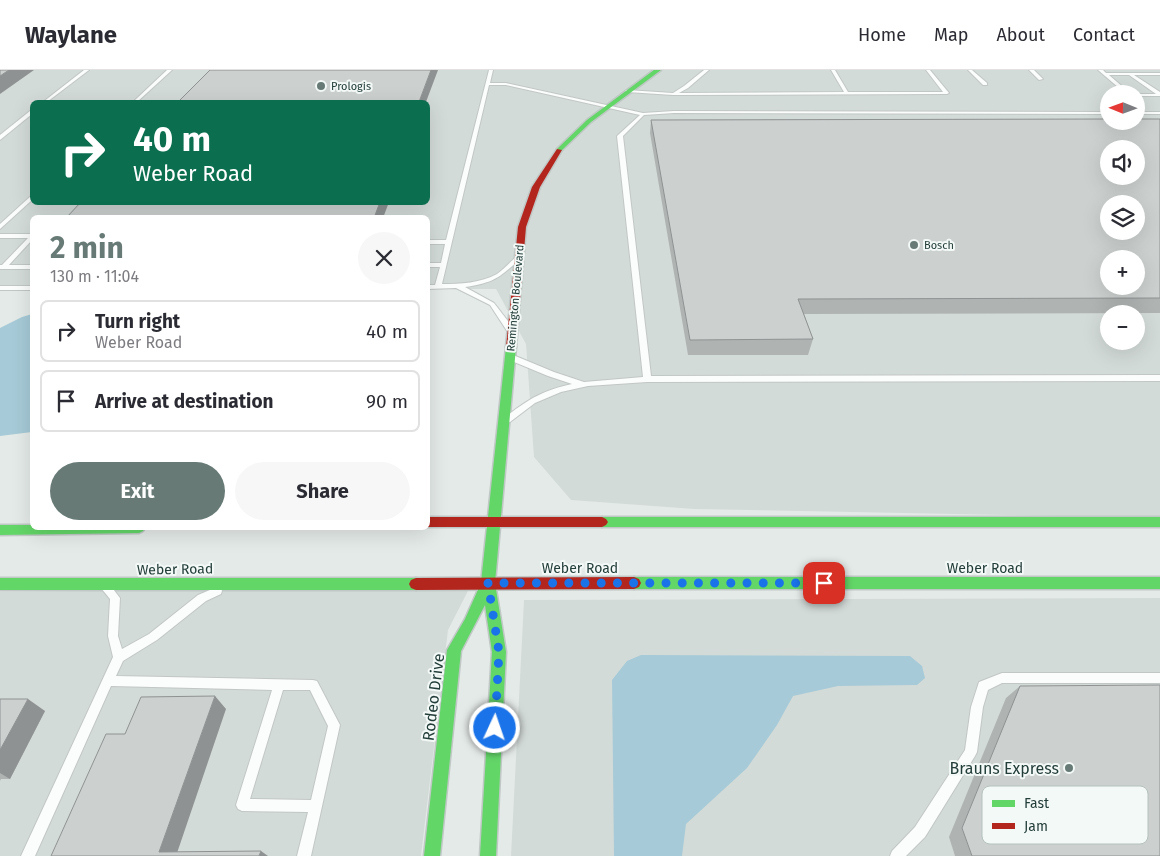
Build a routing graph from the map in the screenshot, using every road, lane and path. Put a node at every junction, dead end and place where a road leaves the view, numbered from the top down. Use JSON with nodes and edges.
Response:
{"nodes":[{"id":1,"x":87,"y":70,"type":"edge"},
{"id":2,"x":170,"y":70,"type":"edge"},
{"id":3,"x":491,"y":70,"type":"edge"},
{"id":4,"x":658,"y":70,"type":"edge"},
{"id":5,"x":707,"y":70,"type":"edge"},
{"id":6,"x":833,"y":70,"type":"edge"},
{"id":7,"x":928,"y":70,"type":"edge"},
{"id":8,"x":970,"y":70,"type":"edge"},
{"id":9,"x":1031,"y":70,"type":"edge"},
{"id":10,"x":1100,"y":70,"type":"edge"},
{"id":11,"x":1105,"y":74,"type":"junction"},
{"id":12,"x":1130,"y":74,"type":"junction"},
{"id":13,"x":1160,"y":74,"type":"edge"},
{"id":14,"x":1041,"y":79,"type":"dead end"},
{"id":15,"x":487,"y":84,"type":"junction"},
{"id":16,"x":985,"y":84,"type":"dead end"},
{"id":17,"x":1118,"y":85,"type":"edge"},
{"id":18,"x":628,"y":91,"type":"junction"},
{"id":19,"x":673,"y":94,"type":"junction"},
{"id":20,"x":846,"y":94,"type":"junction"},
{"id":21,"x":1160,"y":94,"type":"edge"},
{"id":22,"x":1145,"y":95,"type":"edge"},
{"id":23,"x":48,"y":100,"type":"edge"},
{"id":24,"x":137,"y":100,"type":"edge"},
{"id":25,"x":607,"y":105,"type":"junction"},
{"id":26,"x":1100,"y":113,"type":"edge"},
{"id":27,"x":1145,"y":113,"type":"edge"},
{"id":28,"x":1160,"y":113,"type":"edge"},
{"id":29,"x":30,"y":114,"type":"edge"},
{"id":30,"x":643,"y":114,"type":"junction"},
{"id":31,"x":0,"y":138,"type":"edge"},
{"id":32,"x":30,"y":199,"type":"edge"},
{"id":33,"x":0,"y":227,"type":"edge"},
{"id":34,"x":0,"y":236,"type":"edge"},
{"id":35,"x":30,"y":237,"type":"edge"},
{"id":36,"x":30,"y":239,"type":"edge"},
{"id":37,"x":430,"y":242,"type":"edge"},
{"id":38,"x":448,"y":242,"type":"junction"},
{"id":39,"x":518,"y":258,"type":"junction"},
{"id":40,"x":430,"y":265,"type":"edge"},
{"id":41,"x":443,"y":265,"type":"junction"},
{"id":42,"x":30,"y":266,"type":"edge"},
{"id":43,"x":2,"y":267,"type":"edge"},
{"id":44,"x":430,"y":286,"type":"edge"},
{"id":45,"x":438,"y":286,"type":"junction"},
{"id":46,"x":457,"y":286,"type":"junction"},
{"id":47,"x":0,"y":288,"type":"edge"},
{"id":48,"x":30,"y":288,"type":"edge"},
{"id":49,"x":511,"y":331,"type":"junction"},
{"id":50,"x":509,"y":356,"type":"junction"},
{"id":51,"x":1160,"y":378,"type":"edge"},
{"id":52,"x":647,"y":379,"type":"junction"},
{"id":53,"x":585,"y":384,"type":"junction"},
{"id":54,"x":504,"y":422,"type":"junction"},
{"id":55,"x":495,"y":520,"type":"junction"},
{"id":56,"x":430,"y":522,"type":"edge"},
{"id":57,"x":1160,"y":522,"type":"edge"},
{"id":58,"x":0,"y":530,"type":"edge"},
{"id":59,"x":30,"y":530,"type":"edge"},
{"id":60,"x":236,"y":583,"type":"junction"},
{"id":61,"x":488,"y":583,"type":"junction"},
{"id":62,"x":1160,"y":583,"type":"edge"},
{"id":63,"x":0,"y":584,"type":"edge"},
{"id":64,"x":103,"y":584,"type":"junction"},
{"id":65,"x":120,"y":658,"type":"junction"},
{"id":66,"x":1160,"y":678,"type":"edge"},
{"id":67,"x":109,"y":681,"type":"junction"},
{"id":68,"x":279,"y":684,"type":"junction"},
{"id":69,"x":316,"y":806,"type":"junction"},
{"id":70,"x":28,"y":856,"type":"edge"},
{"id":71,"x":304,"y":856,"type":"edge"},
{"id":72,"x":432,"y":856,"type":"edge"},
{"id":73,"x":488,"y":856,"type":"edge"},
{"id":74,"x":897,"y":856,"type":"edge"}],
"edges":[{"from":1,"to":23,"type":"lane"},
{"from":2,"to":24,"type":"lane"},
{"from":3,"to":15,"type":"lane"},
{"from":4,"to":18,"type":"main road","name":"Remington Boulevard"},
{"from":5,"to":19,"type":"lane"},
{"from":6,"to":20,"type":"lane"},
{"from":7,"to":20,"type":"lane"},
{"from":8,"to":16,"type":"lane"},
{"from":9,"to":14,"type":"lane"},
{"from":10,"to":11,"type":"lane"},
{"from":11,"to":12,"type":"lane"},
{"from":11,"to":17,"type":"lane"},
{"from":12,"to":13,"type":"lane"},
{"from":12,"to":21,"type":"lane"},
{"from":15,"to":25,"type":"lane"},
{"from":15,"to":38,"type":"lane"},
{"from":18,"to":19,"type":"lane"},
{"from":18,"to":25,"type":"main road","name":"Remington Boulevard"},
{"from":19,"to":20,"type":"lane"},
{"from":21,"to":22,"type":"lane"},
{"from":25,"to":30,"type":"lane"},
{"from":25,"to":39,"type":"main road","name":"Remington Boulevard"},
{"from":26,"to":30,"type":"lane"},
{"from":27,"to":28,"type":"lane"},
{"from":29,"to":31,"type":"lane"},
{"from":30,"to":52,"type":"lane"},
{"from":32,"to":33,"type":"lane"},
{"from":34,"to":35,"type":"lane"},
{"from":36,"to":43,"type":"lane"},
{"from":37,"to":38,"type":"lane"},
{"from":38,"to":41,"type":"lane"},
{"from":39,"to":46,"type":"lane"},
{"from":39,"to":49,"type":"main road","name":"Remington Boulevard"},
{"from":40,"to":41,"type":"lane"},
{"from":41,"to":45,"type":"lane"},
{"from":42,"to":43,"type":"lane"},
{"from":44,"to":45,"type":"lane"},
{"from":45,"to":46,"type":"lane"},
{"from":46,"to":49,"type":"lane"},
{"from":47,"to":48,"type":"lane"},
{"from":49,"to":50,"type":"main road","name":"Remington Boulevard"},
{"from":50,"to":53,"type":"lane"},
{"from":50,"to":54,"type":"main road","name":"Remington Boulevard"},
{"from":51,"to":52,"type":"lane"},
{"from":52,"to":53,"type":"lane"},
{"from":53,"to":54,"type":"lane"},
{"from":54,"to":55,"type":"main road","name":"Remington Boulevard"},
{"from":55,"to":56,"type":"main road"},
{"from":55,"to":57,"type":"main road"},
{"from":55,"to":61,"type":"main road","name":"Remington Boulevard"},
{"from":58,"to":59,"type":"main road"},
{"from":60,"to":61,"type":"main road","name":"Weber Road"},
{"from":60,"to":64,"type":"main road","name":"Weber Road"},
{"from":60,"to":65,"type":"lane"},
{"from":61,"to":62,"type":"main road","name":"Weber Road"},
{"from":61,"to":72,"type":"main road","name":"Rodeo Drive"},
{"from":61,"to":73,"type":"main road"},
{"from":63,"to":64,"type":"main road","name":"Weber Road"},
{"from":64,"to":65,"type":"lane"},
{"from":65,"to":67,"type":"lane"},
{"from":66,"to":74,"type":"lane"},
{"from":67,"to":68,"type":"lane"},
{"from":67,"to":70,"type":"lane"},
{"from":68,"to":69,"type":"lane"},
{"from":68,"to":69,"type":"lane"},
{"from":69,"to":71,"type":"lane"}]}
